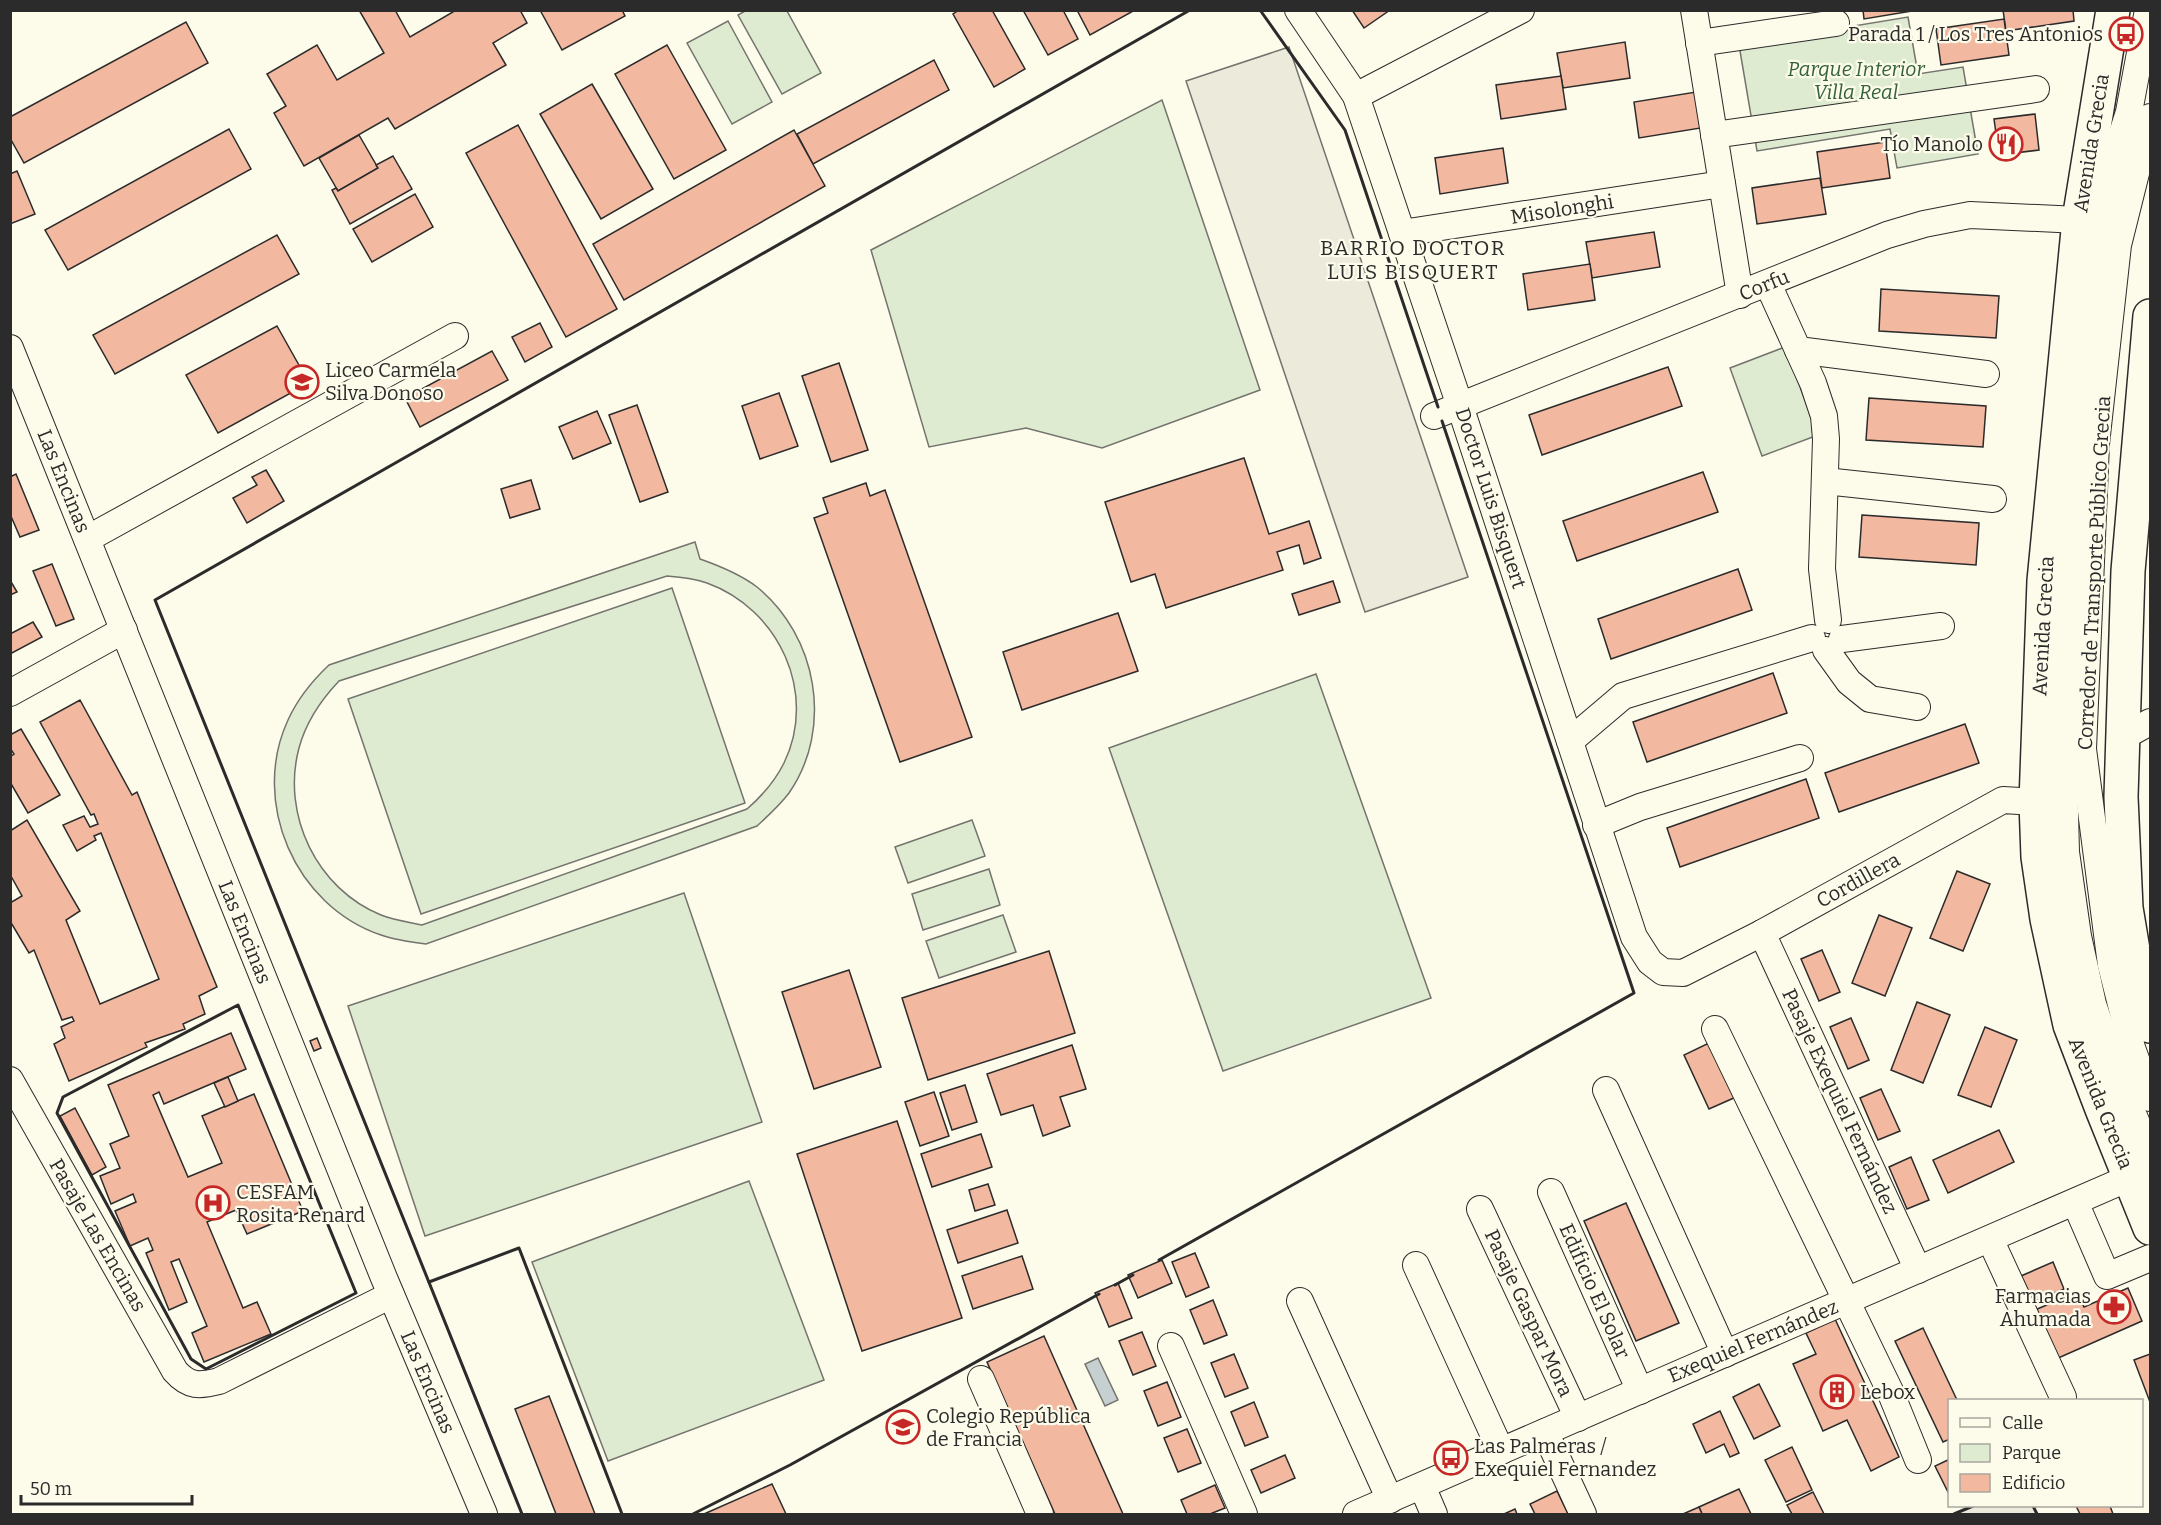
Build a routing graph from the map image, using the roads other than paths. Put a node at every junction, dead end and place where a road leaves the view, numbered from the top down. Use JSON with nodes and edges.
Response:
{"nodes":[{"id":1,"x":1298,"y":10,"type":"edge"},
{"id":2,"x":1694,"y":10,"type":"edge"},
{"id":3,"x":2113,"y":10,"type":"edge"},
{"id":4,"x":2148,"y":10,"type":"edge"},
{"id":5,"x":1520,"y":11,"type":"edge"},
{"id":6,"x":1836,"y":23,"type":"dead end"},
{"id":7,"x":1699,"y":43,"type":"junction"},
{"id":8,"x":2036,"y":89,"type":"dead end"},
{"id":9,"x":1356,"y":96,"type":"junction"},
{"id":10,"x":2151,"y":117,"type":"edge"},
{"id":11,"x":1714,"y":135,"type":"junction"},
{"id":12,"x":1722,"y":184,"type":"junction"},
{"id":13,"x":2079,"y":219,"type":"junction"},
{"id":14,"x":1402,"y":233,"type":"junction"},
{"id":15,"x":1768,"y":284,"type":"junction"},
{"id":16,"x":1740,"y":295,"type":"junction"},
{"id":17,"x":2151,"y":316,"type":"edge"},
{"id":18,"x":455,"y":336,"type":"dead end"},
{"id":19,"x":10,"y":348,"type":"edge"},
{"id":20,"x":1798,"y":350,"type":"junction"},
{"id":21,"x":1986,"y":374,"type":"dead end"},
{"id":22,"x":1460,"y":406,"type":"junction"},
{"id":23,"x":1434,"y":416,"type":"dead end"},
{"id":24,"x":1825,"y":481,"type":"junction"},
{"id":25,"x":1993,"y":499,"type":"dead end"},
{"id":26,"x":87,"y":539,"type":"junction"},
{"id":27,"x":1941,"y":626,"type":"dead end"},
{"id":28,"x":124,"y":630,"type":"junction"},
{"id":29,"x":1827,"y":637,"type":"junction"},
{"id":30,"x":10,"y":693,"type":"edge"},
{"id":31,"x":1917,"y":707,"type":"dead end"},
{"id":32,"x":2137,"y":730,"type":"edge"},
{"id":33,"x":1570,"y":741,"type":"junction"},
{"id":34,"x":1800,"y":758,"type":"dead end"},
{"id":35,"x":2036,"y":802,"type":"junction"},
{"id":36,"x":1596,"y":825,"type":"junction"},
{"id":37,"x":1762,"y":933,"type":"junction"},
{"id":38,"x":1683,"y":973,"type":"joint"},
{"id":39,"x":2151,"y":1026,"type":"edge"},
{"id":40,"x":1715,"y":1029,"type":"dead end"},
{"id":41,"x":10,"y":1080,"type":"edge"},
{"id":42,"x":1606,"y":1090,"type":"dead end"},
{"id":43,"x":2151,"y":1098,"type":"edge"},
{"id":44,"x":2144,"y":1167,"type":"edge"},
{"id":45,"x":1551,"y":1192,"type":"dead end"},
{"id":46,"x":2075,"y":1202,"type":"junction"},
{"id":47,"x":1480,"y":1209,"type":"dead end"},
{"id":48,"x":2151,"y":1227,"type":"edge"},
{"id":49,"x":1990,"y":1239,"type":"junction"},
{"id":50,"x":2151,"y":1258,"type":"edge"},
{"id":51,"x":1416,"y":1265,"type":"dead end"},
{"id":52,"x":1918,"y":1270,"type":"junction"},
{"id":53,"x":391,"y":1295,"type":"junction"},
{"id":54,"x":1300,"y":1301,"type":"dead end"},
{"id":55,"x":1846,"y":1301,"type":"junction"},
{"id":56,"x":1171,"y":1346,"type":"dead end"},
{"id":57,"x":1725,"y":1354,"type":"junction"},
{"id":58,"x":981,"y":1379,"type":"dead end"},
{"id":59,"x":1640,"y":1390,"type":"junction"},
{"id":60,"x":2063,"y":1397,"type":"dead end"},
{"id":61,"x":1578,"y":1418,"type":"junction"},
{"id":62,"x":1545,"y":1432,"type":"junction"},
{"id":63,"x":1501,"y":1451,"type":"junction"},
{"id":64,"x":1918,"y":1460,"type":"dead end"},
{"id":65,"x":1422,"y":1486,"type":"junction"},
{"id":66,"x":1390,"y":1500,"type":"junction"},
{"id":67,"x":484,"y":1515,"type":"edge"},
{"id":68,"x":1040,"y":1515,"type":"edge"},
{"id":69,"x":1244,"y":1515,"type":"edge"},
{"id":70,"x":1356,"y":1515,"type":"edge"},
{"id":71,"x":1434,"y":1515,"type":"edge"},
{"id":72,"x":1583,"y":1515,"type":"edge"}],
"edges":[{"from":1,"to":9,"type":"street","name":"Doctor Luis Bisquert"},
{"from":2,"to":7,"type":"street"},
{"from":3,"to":13,"type":"main road","name":"Avenida Grecia"},
{"from":4,"to":44,"type":"street","name":"Corredor de Transporte Público Grecia"},
{"from":5,"to":9,"type":"street"},
{"from":6,"to":7,"type":"street"},
{"from":7,"to":11,"type":"street"},
{"from":8,"to":11,"type":"street"},
{"from":9,"to":14,"type":"street","name":"Doctor Luis Bisquert"},
{"from":10,"to":43,"type":"street","name":"Corredor de Transporte Público Grecia"},
{"from":11,"to":12,"type":"street"},
{"from":12,"to":14,"type":"street","name":"Misolonghi"},
{"from":12,"to":16,"type":"street"},
{"from":13,"to":15,"type":"street","name":"Corfu"},
{"from":13,"to":35,"type":"main road","name":"Avenida Grecia"},
{"from":14,"to":22,"type":"street","name":"Doctor Luis Bisquert"},
{"from":15,"to":16,"type":"street","name":"Corfu"},
{"from":15,"to":20,"type":"street"},
{"from":16,"to":22,"type":"street","name":"Corfu"},
{"from":17,"to":32,"type":"main road"},
{"from":18,"to":26,"type":"street"},
{"from":19,"to":26,"type":"street","name":"Las Encinas"},
{"from":20,"to":21,"type":"street"},
{"from":20,"to":24,"type":"street"},
{"from":22,"to":23,"type":"street","name":"Corfu"},
{"from":22,"to":33,"type":"street","name":"Doctor Luis Bisquert"},
{"from":24,"to":25,"type":"street"},
{"from":24,"to":29,"type":"street"},
{"from":26,"to":28,"type":"street","name":"Las Encinas"},
{"from":27,"to":29,"type":"street"},
{"from":28,"to":30,"type":"street"},
{"from":28,"to":53,"type":"street","name":"Las Encinas"},
{"from":29,"to":31,"type":"street"},
{"from":29,"to":33,"type":"street"},
{"from":32,"to":39,"type":"main road"},
{"from":33,"to":36,"type":"street","name":"Doctor Luis Bisquert"},
{"from":34,"to":36,"type":"street"},
{"from":35,"to":37,"type":"street","name":"Cordillera"},
{"from":35,"to":44,"type":"main road","name":"Avenida Grecia"},
{"from":36,"to":38,"type":"street","name":"Doctor Luis Bisquert"},
{"from":37,"to":38,"type":"street","name":"Cordillera"},
{"from":37,"to":52,"type":"street","name":"Pasaje Exequiel Fernández"},
{"from":40,"to":55,"type":"street"},
{"from":41,"to":53,"type":"street","name":"Pasaje Las Encinas"},
{"from":42,"to":57,"type":"street"},
{"from":44,"to":46,"type":"street","name":"Exequiel Fernández"},
{"from":44,"to":48,"type":"main road","name":"Avenida Grecia"},
{"from":45,"to":59,"type":"street","name":"Edificio El Solar"},
{"from":46,"to":49,"type":"street","name":"Exequiel Fernández"},
{"from":46,"to":50,"type":"street"},
{"from":47,"to":61,"type":"street","name":"Pasaje Gaspar Mora"},
{"from":49,"to":52,"type":"street","name":"Exequiel Fernández"},
{"from":49,"to":60,"type":"street"},
{"from":51,"to":63,"type":"street"},
{"from":52,"to":55,"type":"street","name":"Exequiel Fernández"},
{"from":53,"to":67,"type":"street","name":"Las Encinas"},
{"from":54,"to":66,"type":"street"},
{"from":55,"to":57,"type":"street","name":"Exequiel Fernández"},
{"from":55,"to":64,"type":"street"},
{"from":56,"to":69,"type":"street"},
{"from":57,"to":59,"type":"street","name":"Exequiel Fernández"},
{"from":58,"to":68,"type":"street"},
{"from":59,"to":61,"type":"street","name":"Exequiel Fernández"},
{"from":61,"to":62,"type":"street","name":"Exequiel Fernández"},
{"from":62,"to":63,"type":"street","name":"Exequiel Fernández"},
{"from":62,"to":72,"type":"street"},
{"from":63,"to":65,"type":"street","name":"Exequiel Fernández"},
{"from":65,"to":66,"type":"street","name":"Exequiel Fernández"},
{"from":65,"to":71,"type":"street"},
{"from":66,"to":70,"type":"street","name":"Exequiel Fernández"}]}
